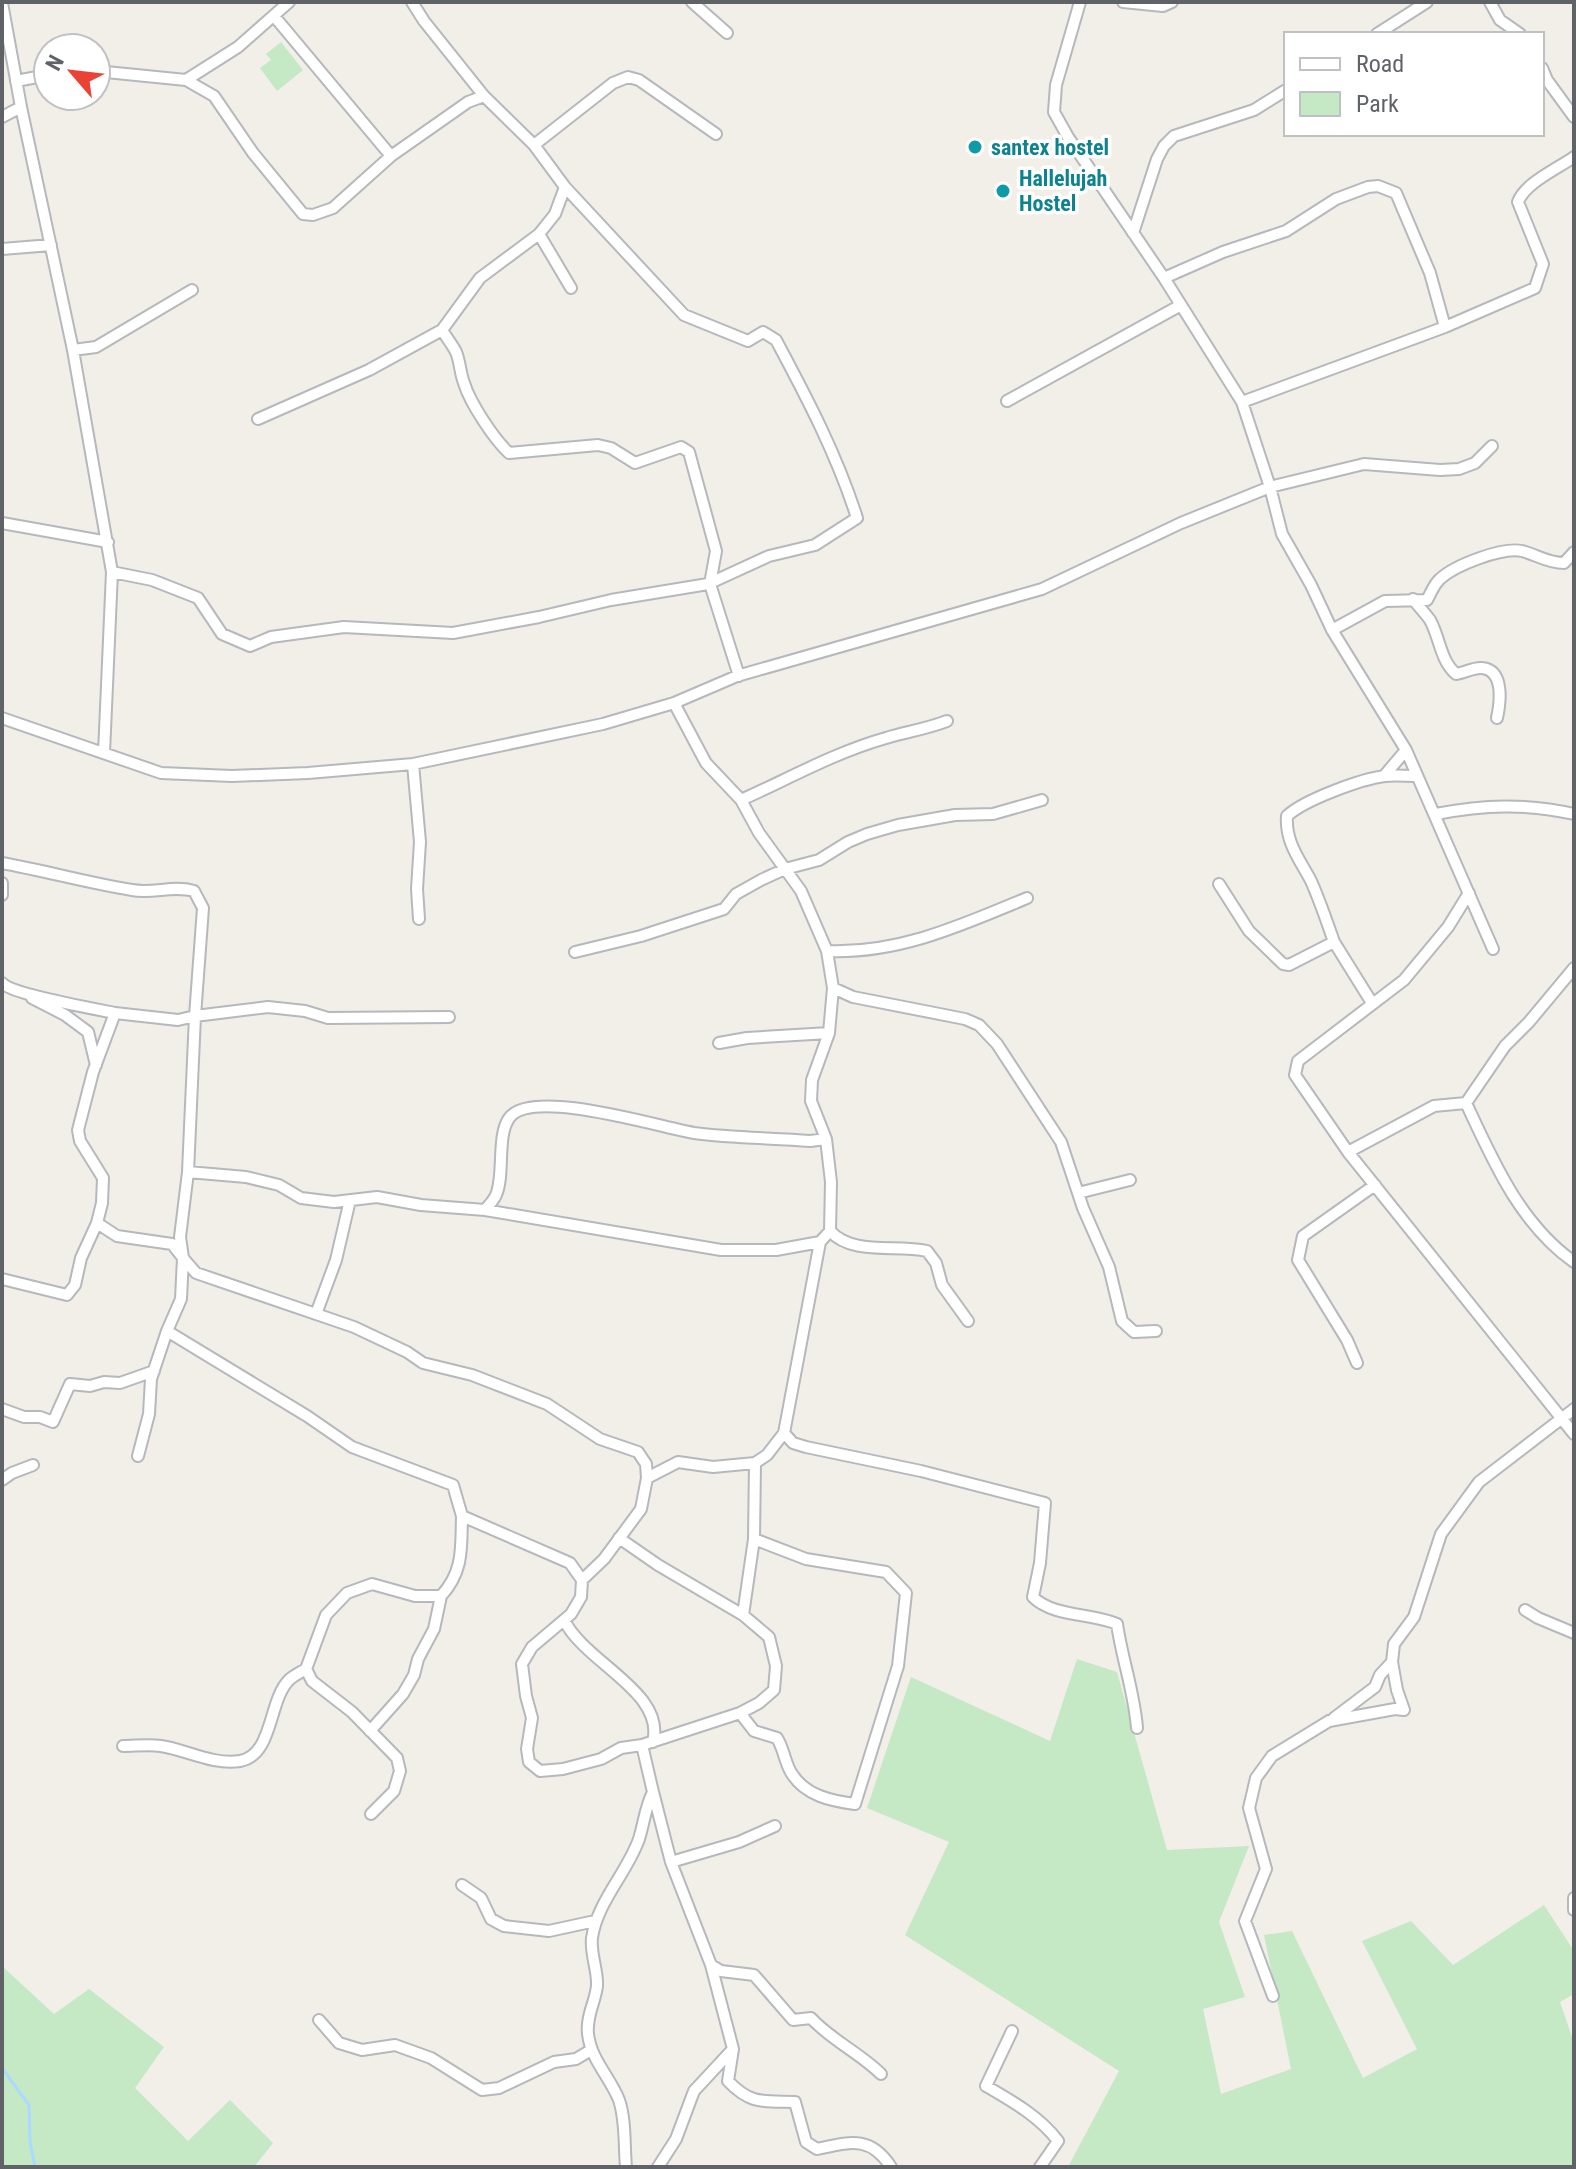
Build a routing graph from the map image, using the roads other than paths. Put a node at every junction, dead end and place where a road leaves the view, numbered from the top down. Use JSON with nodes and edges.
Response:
{"nodes":[{"id":1,"x":289,"y":2,"type":"edge"},
{"id":2,"x":412,"y":2,"type":"edge"},
{"id":3,"x":692,"y":2,"type":"edge"},
{"id":4,"x":1080,"y":2,"type":"edge"},
{"id":5,"x":1123,"y":2,"type":"edge"},
{"id":6,"x":1172,"y":2,"type":"edge"},
{"id":7,"x":1427,"y":2,"type":"edge"},
{"id":8,"x":1490,"y":2,"type":"edge"},
{"id":9,"x":2,"y":3,"type":"edge"},
{"id":10,"x":274,"y":16,"type":"junction"},
{"id":11,"x":4,"y":21,"type":"edge"},
{"id":12,"x":1380,"y":32,"type":"edge"},
{"id":13,"x":1517,"y":32,"type":"edge"},
{"id":14,"x":727,"y":33,"type":"dead end"},
{"id":15,"x":112,"y":73,"type":"edge"},
{"id":16,"x":1544,"y":73,"type":"edge"},
{"id":17,"x":32,"y":78,"type":"edge"},
{"id":18,"x":186,"y":80,"type":"junction"},
{"id":19,"x":16,"y":81,"type":"junction"},
{"id":20,"x":1284,"y":91,"type":"edge"},
{"id":21,"x":484,"y":96,"type":"junction"},
{"id":22,"x":21,"y":107,"type":"junction"},
{"id":23,"x":2,"y":117,"type":"edge"},
{"id":24,"x":1574,"y":117,"type":"edge"},
{"id":25,"x":716,"y":134,"type":"dead end"},
{"id":26,"x":534,"y":145,"type":"junction"},
{"id":27,"x":391,"y":156,"type":"junction"},
{"id":28,"x":1574,"y":157,"type":"edge"},
{"id":29,"x":565,"y":187,"type":"junction"},
{"id":30,"x":1133,"y":233,"type":"junction"},
{"id":31,"x":539,"y":234,"type":"junction"},
{"id":32,"x":51,"y":245,"type":"junction"},
{"id":33,"x":2,"y":249,"type":"edge"},
{"id":34,"x":1164,"y":278,"type":"junction"},
{"id":35,"x":571,"y":288,"type":"dead end"},
{"id":36,"x":192,"y":290,"type":"dead end"},
{"id":37,"x":1181,"y":305,"type":"junction"},
{"id":38,"x":1445,"y":327,"type":"junction"},
{"id":39,"x":442,"y":330,"type":"junction"},
{"id":40,"x":73,"y":350,"type":"junction"},
{"id":41,"x":1007,"y":401,"type":"dead end"},
{"id":42,"x":1242,"y":402,"type":"junction"},
{"id":43,"x":258,"y":419,"type":"dead end"},
{"id":44,"x":1492,"y":446,"type":"dead end"},
{"id":45,"x":1270,"y":487,"type":"junction"},
{"id":46,"x":2,"y":523,"type":"edge"},
{"id":47,"x":108,"y":542,"type":"junction"},
{"id":48,"x":1574,"y":552,"type":"edge"},
{"id":49,"x":112,"y":572,"type":"junction"},
{"id":50,"x":710,"y":584,"type":"junction"},
{"id":51,"x":1413,"y":599,"type":"junction"},
{"id":52,"x":1332,"y":630,"type":"junction"},
{"id":53,"x":739,"y":676,"type":"junction"},
{"id":54,"x":674,"y":703,"type":"junction"},
{"id":55,"x":2,"y":718,"type":"edge"},
{"id":56,"x":1497,"y":718,"type":"dead end"},
{"id":57,"x":947,"y":721,"type":"dead end"},
{"id":58,"x":1406,"y":750,"type":"junction"},
{"id":59,"x":104,"y":753,"type":"junction"},
{"id":60,"x":413,"y":764,"type":"junction"},
{"id":61,"x":1384,"y":776,"type":"junction"},
{"id":62,"x":1416,"y":776,"type":"junction"},
{"id":63,"x":741,"y":800,"type":"junction"},
{"id":64,"x":1042,"y":800,"type":"dead end"},
{"id":65,"x":1436,"y":814,"type":"junction"},
{"id":66,"x":1574,"y":814,"type":"edge"},
{"id":67,"x":2,"y":863,"type":"edge"},
{"id":68,"x":785,"y":869,"type":"junction"},
{"id":69,"x":2,"y":883,"type":"edge"},
{"id":70,"x":1219,"y":884,"type":"dead end"},
{"id":71,"x":1469,"y":893,"type":"junction"},
{"id":72,"x":2,"y":895,"type":"edge"},
{"id":73,"x":1027,"y":898,"type":"dead end"},
{"id":74,"x":419,"y":919,"type":"dead end"},
{"id":75,"x":1334,"y":942,"type":"junction"},
{"id":76,"x":1493,"y":949,"type":"dead end"},
{"id":77,"x":827,"y":951,"type":"junction"},
{"id":78,"x":575,"y":952,"type":"dead end"},
{"id":79,"x":1574,"y":968,"type":"edge"},
{"id":80,"x":2,"y":983,"type":"edge"},
{"id":81,"x":833,"y":988,"type":"junction"},
{"id":82,"x":23,"y":993,"type":"junction"},
{"id":83,"x":1372,"y":1003,"type":"junction"},
{"id":84,"x":115,"y":1013,"type":"junction"},
{"id":85,"x":195,"y":1016,"type":"junction"},
{"id":86,"x":449,"y":1017,"type":"dead end"},
{"id":87,"x":829,"y":1033,"type":"junction"},
{"id":88,"x":719,"y":1043,"type":"dead end"},
{"id":89,"x":96,"y":1066,"type":"junction"},
{"id":90,"x":1466,"y":1103,"type":"junction"},
{"id":91,"x":826,"y":1139,"type":"junction"},
{"id":92,"x":1348,"y":1152,"type":"junction"},
{"id":93,"x":188,"y":1172,"type":"junction"},
{"id":94,"x":1130,"y":1180,"type":"dead end"},
{"id":95,"x":1375,"y":1185,"type":"junction"},
{"id":96,"x":1078,"y":1193,"type":"junction"},
{"id":97,"x":350,"y":1200,"type":"junction"},
{"id":98,"x":485,"y":1210,"type":"junction"},
{"id":99,"x":97,"y":1223,"type":"junction"},
{"id":100,"x":830,"y":1231,"type":"junction"},
{"id":101,"x":820,"y":1242,"type":"junction"},
{"id":102,"x":183,"y":1258,"type":"junction"},
{"id":103,"x":1574,"y":1262,"type":"edge"},
{"id":104,"x":2,"y":1279,"type":"edge"},
{"id":105,"x":316,"y":1314,"type":"junction"},
{"id":106,"x":968,"y":1321,"type":"dead end"},
{"id":107,"x":167,"y":1331,"type":"junction"},
{"id":108,"x":1156,"y":1331,"type":"dead end"},
{"id":109,"x":1357,"y":1363,"type":"dead end"},
{"id":110,"x":154,"y":1371,"type":"junction"},
{"id":111,"x":2,"y":1409,"type":"edge"},
{"id":112,"x":1574,"y":1409,"type":"edge"},
{"id":113,"x":1562,"y":1420,"type":"junction"},
{"id":114,"x":784,"y":1433,"type":"junction"},
{"id":115,"x":1574,"y":1434,"type":"edge"},
{"id":116,"x":138,"y":1456,"type":"dead end"},
{"id":117,"x":755,"y":1463,"type":"junction"},
{"id":118,"x":33,"y":1465,"type":"dead end"},
{"id":119,"x":647,"y":1478,"type":"junction"},
{"id":120,"x":2,"y":1480,"type":"edge"},
{"id":121,"x":462,"y":1516,"type":"junction"},
{"id":122,"x":619,"y":1538,"type":"junction"},
{"id":123,"x":754,"y":1539,"type":"junction"},
{"id":124,"x":582,"y":1580,"type":"junction"},
{"id":125,"x":441,"y":1596,"type":"junction"},
{"id":126,"x":1525,"y":1610,"type":"dead end"},
{"id":127,"x":743,"y":1615,"type":"junction"},
{"id":128,"x":564,"y":1620,"type":"junction"},
{"id":129,"x":1574,"y":1633,"type":"edge"},
{"id":130,"x":1392,"y":1662,"type":"junction"},
{"id":131,"x":306,"y":1669,"type":"junction"},
{"id":132,"x":740,"y":1713,"type":"junction"},
{"id":133,"x":1329,"y":1721,"type":"junction"},
{"id":134,"x":1137,"y":1728,"type":"dead end"},
{"id":135,"x":370,"y":1731,"type":"junction"},
{"id":136,"x":648,"y":1743,"type":"junction"},
{"id":137,"x":123,"y":1746,"type":"dead end"},
{"id":138,"x":653,"y":1792,"type":"junction"},
{"id":139,"x":371,"y":1814,"type":"dead end"},
{"id":140,"x":775,"y":1826,"type":"dead end"},
{"id":141,"x":671,"y":1862,"type":"junction"},
{"id":142,"x":462,"y":1885,"type":"dead end"},
{"id":143,"x":1574,"y":1898,"type":"edge"},
{"id":144,"x":1574,"y":1910,"type":"edge"},
{"id":145,"x":595,"y":1921,"type":"junction"},
{"id":146,"x":711,"y":1965,"type":"junction"},
{"id":147,"x":1273,"y":1996,"type":"dead end"},
{"id":148,"x":319,"y":2020,"type":"dead end"},
{"id":149,"x":1012,"y":2031,"type":"dead end"},
{"id":150,"x":733,"y":2049,"type":"junction"},
{"id":151,"x":591,"y":2050,"type":"junction"},
{"id":152,"x":881,"y":2074,"type":"dead end"},
{"id":153,"x":625,"y":2167,"type":"edge"},
{"id":154,"x":658,"y":2167,"type":"edge"},
{"id":155,"x":891,"y":2167,"type":"edge"},
{"id":156,"x":1040,"y":2167,"type":"edge"}],
"edges":[{"from":1,"to":10,"type":"street"},
{"from":2,"to":21,"type":"street"},
{"from":3,"to":14,"type":"street"},
{"from":4,"to":30,"type":"street"},
{"from":5,"to":6,"type":"street"},
{"from":7,"to":12,"type":"street"},
{"from":8,"to":13,"type":"street"},
{"from":9,"to":11,"type":"street"},
{"from":10,"to":18,"type":"street"},
{"from":10,"to":27,"type":"street"},
{"from":11,"to":19,"type":"street"},
{"from":15,"to":18,"type":"street"},
{"from":16,"to":24,"type":"street"},
{"from":17,"to":19,"type":"street"},
{"from":18,"to":27,"type":"street"},
{"from":19,"to":22,"type":"street"},
{"from":20,"to":30,"type":"street"},
{"from":21,"to":26,"type":"street"},
{"from":21,"to":27,"type":"street"},
{"from":22,"to":23,"type":"street"},
{"from":22,"to":32,"type":"street"},
{"from":25,"to":26,"type":"street"},
{"from":26,"to":29,"type":"street"},
{"from":28,"to":38,"type":"street"},
{"from":29,"to":31,"type":"street"},
{"from":29,"to":50,"type":"street"},
{"from":30,"to":34,"type":"street"},
{"from":31,"to":35,"type":"street"},
{"from":31,"to":39,"type":"street"},
{"from":32,"to":33,"type":"street"},
{"from":32,"to":40,"type":"street"},
{"from":34,"to":37,"type":"street"},
{"from":34,"to":38,"type":"street"},
{"from":36,"to":40,"type":"street"},
{"from":37,"to":41,"type":"street"},
{"from":37,"to":42,"type":"street"},
{"from":38,"to":42,"type":"street"},
{"from":39,"to":43,"type":"street"},
{"from":39,"to":50,"type":"street"},
{"from":40,"to":47,"type":"street"},
{"from":42,"to":45,"type":"street"},
{"from":44,"to":45,"type":"street"},
{"from":45,"to":52,"type":"street"},
{"from":45,"to":53,"type":"street"},
{"from":46,"to":47,"type":"street"},
{"from":47,"to":49,"type":"street"},
{"from":48,"to":51,"type":"street"},
{"from":49,"to":50,"type":"street"},
{"from":49,"to":59,"type":"street"},
{"from":50,"to":53,"type":"street"},
{"from":51,"to":52,"type":"street"},
{"from":51,"to":56,"type":"street"},
{"from":52,"to":58,"type":"street"},
{"from":53,"to":54,"type":"street"},
{"from":54,"to":60,"type":"street"},
{"from":54,"to":63,"type":"street"},
{"from":55,"to":59,"type":"street"},
{"from":57,"to":63,"type":"street"},
{"from":58,"to":61,"type":"street"},
{"from":58,"to":62,"type":"street"},
{"from":59,"to":60,"type":"street"},
{"from":60,"to":74,"type":"street"},
{"from":61,"to":62,"type":"street"},
{"from":61,"to":75,"type":"street"},
{"from":62,"to":65,"type":"street"},
{"from":63,"to":68,"type":"street"},
{"from":64,"to":68,"type":"street"},
{"from":65,"to":66,"type":"street"},
{"from":65,"to":71,"type":"street"},
{"from":67,"to":85,"type":"street"},
{"from":68,"to":77,"type":"street"},
{"from":68,"to":78,"type":"street"},
{"from":69,"to":72,"type":"street"},
{"from":70,"to":75,"type":"street"},
{"from":71,"to":76,"type":"street"},
{"from":71,"to":83,"type":"street"},
{"from":73,"to":77,"type":"street"},
{"from":75,"to":83,"type":"street"},
{"from":77,"to":81,"type":"street"},
{"from":79,"to":90,"type":"street"},
{"from":80,"to":82,"type":"street"},
{"from":81,"to":87,"type":"street"},
{"from":81,"to":96,"type":"street"},
{"from":82,"to":84,"type":"street"},
{"from":82,"to":89,"type":"street"},
{"from":83,"to":92,"type":"street"},
{"from":84,"to":85,"type":"street"},
{"from":84,"to":89,"type":"street"},
{"from":85,"to":86,"type":"street"},
{"from":85,"to":93,"type":"street"},
{"from":87,"to":88,"type":"street"},
{"from":87,"to":91,"type":"street"},
{"from":89,"to":99,"type":"street"},
{"from":90,"to":92,"type":"street"},
{"from":90,"to":103,"type":"street"},
{"from":91,"to":98,"type":"street"},
{"from":91,"to":100,"type":"street"},
{"from":92,"to":95,"type":"street"},
{"from":93,"to":97,"type":"street"},
{"from":93,"to":102,"type":"street"},
{"from":94,"to":96,"type":"street"},
{"from":95,"to":109,"type":"street"},
{"from":95,"to":113,"type":"street"},
{"from":96,"to":108,"type":"street"},
{"from":97,"to":98,"type":"street"},
{"from":97,"to":105,"type":"street"},
{"from":98,"to":101,"type":"street"},
{"from":99,"to":102,"type":"street"},
{"from":99,"to":104,"type":"street"},
{"from":100,"to":101,"type":"street"},
{"from":100,"to":106,"type":"street"},
{"from":101,"to":114,"type":"street"},
{"from":102,"to":105,"type":"street"},
{"from":102,"to":107,"type":"street"},
{"from":105,"to":119,"type":"street"},
{"from":107,"to":110,"type":"street"},
{"from":107,"to":121,"type":"street"},
{"from":110,"to":111,"type":"street"},
{"from":110,"to":116,"type":"street"},
{"from":112,"to":113,"type":"street"},
{"from":113,"to":115,"type":"street"},
{"from":113,"to":130,"type":"street"},
{"from":114,"to":117,"type":"street"},
{"from":114,"to":134,"type":"street"},
{"from":117,"to":119,"type":"street"},
{"from":117,"to":123,"type":"street"},
{"from":118,"to":120,"type":"street"},
{"from":119,"to":122,"type":"street"},
{"from":121,"to":124,"type":"street"},
{"from":121,"to":125,"type":"street"},
{"from":122,"to":124,"type":"street"},
{"from":122,"to":127,"type":"street"},
{"from":123,"to":127,"type":"street"},
{"from":123,"to":132,"type":"street"},
{"from":124,"to":128,"type":"street"},
{"from":125,"to":131,"type":"street"},
{"from":125,"to":135,"type":"street"},
{"from":126,"to":129,"type":"street"},
{"from":127,"to":132,"type":"street"},
{"from":128,"to":136,"type":"street"},
{"from":128,"to":136,"type":"street"},
{"from":130,"to":133,"type":"street"},
{"from":130,"to":133,"type":"street"},
{"from":131,"to":135,"type":"street"},
{"from":131,"to":137,"type":"street"},
{"from":132,"to":136,"type":"street"},
{"from":133,"to":147,"type":"street"},
{"from":135,"to":139,"type":"street"},
{"from":136,"to":138,"type":"street"},
{"from":138,"to":141,"type":"street"},
{"from":138,"to":145,"type":"street"},
{"from":140,"to":141,"type":"street"},
{"from":141,"to":146,"type":"street"},
{"from":142,"to":145,"type":"street"},
{"from":143,"to":144,"type":"street"},
{"from":145,"to":151,"type":"street"},
{"from":146,"to":150,"type":"street"},
{"from":146,"to":152,"type":"street"},
{"from":148,"to":151,"type":"street"},
{"from":149,"to":156,"type":"street"},
{"from":150,"to":154,"type":"street"},
{"from":150,"to":155,"type":"street"},
{"from":151,"to":153,"type":"street"}]}
